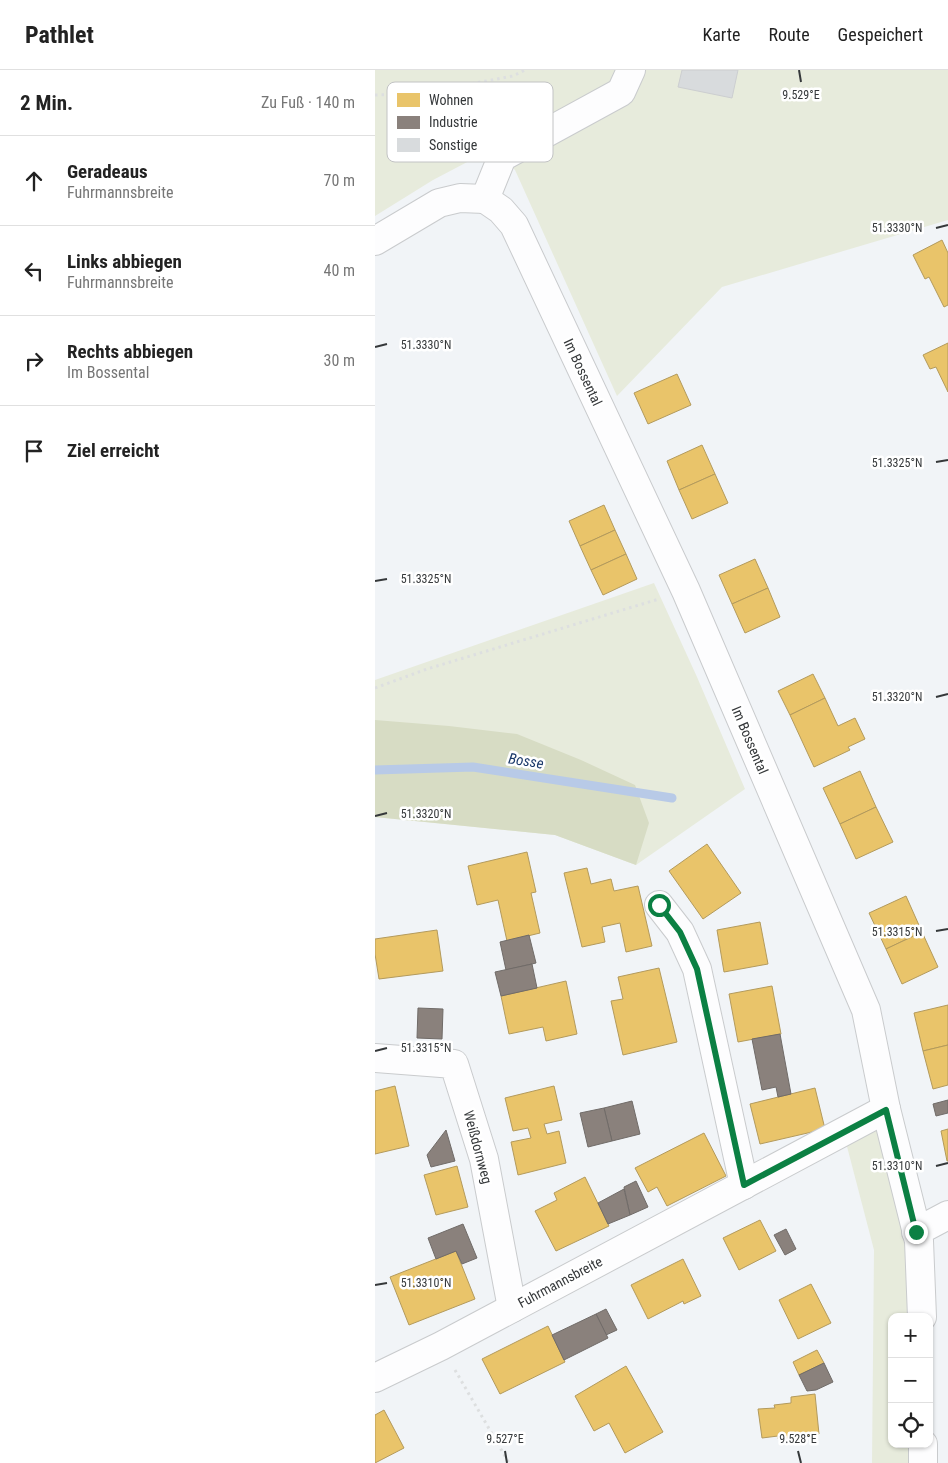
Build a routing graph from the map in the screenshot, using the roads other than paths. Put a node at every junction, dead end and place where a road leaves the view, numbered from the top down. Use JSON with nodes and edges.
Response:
{"nodes":[{"id":1,"x":631,"y":70,"type":"edge"},
{"id":2,"x":553,"y":129,"type":"edge"},
{"id":3,"x":500,"y":162,"type":"edge"},
{"id":4,"x":485,"y":199,"type":"junction"},
{"id":5,"x":375,"y":241,"type":"edge"},
{"id":6,"x":659,"y":905,"type":"dead end"},
{"id":7,"x":375,"y":1058,"type":"edge"},
{"id":8,"x":886,"y":1110,"type":"junction"},
{"id":9,"x":744,"y":1185,"type":"junction"},
{"id":10,"x":948,"y":1214,"type":"edge"},
{"id":11,"x":916,"y":1232,"type":"junction"},
{"id":12,"x":511,"y":1308,"type":"junction"},
{"id":13,"x":922,"y":1313,"type":"edge"},
{"id":14,"x":375,"y":1378,"type":"edge"},
{"id":15,"x":923,"y":1448,"type":"edge"},
{"id":16,"x":923,"y":1463,"type":"edge"}],
"edges":[{"from":1,"to":2,"type":"street"},
{"from":3,"to":4,"type":"street"},
{"from":4,"to":5,"type":"street"},
{"from":4,"to":8,"type":"street","name":"Im Bossental"},
{"from":6,"to":9,"type":"street"},
{"from":7,"to":12,"type":"street","name":"Weißdornweg"},
{"from":8,"to":9,"type":"street","name":"Fuhrmannsbreite"},
{"from":8,"to":11,"type":"street","name":"Im Bossental"},
{"from":9,"to":12,"type":"street","name":"Fuhrmannsbreite"},
{"from":10,"to":11,"type":"street"},
{"from":11,"to":13,"type":"street","name":"Im Bossental"},
{"from":12,"to":14,"type":"street","name":"Fuhrmannsbreite"},
{"from":15,"to":16,"type":"street"}]}
